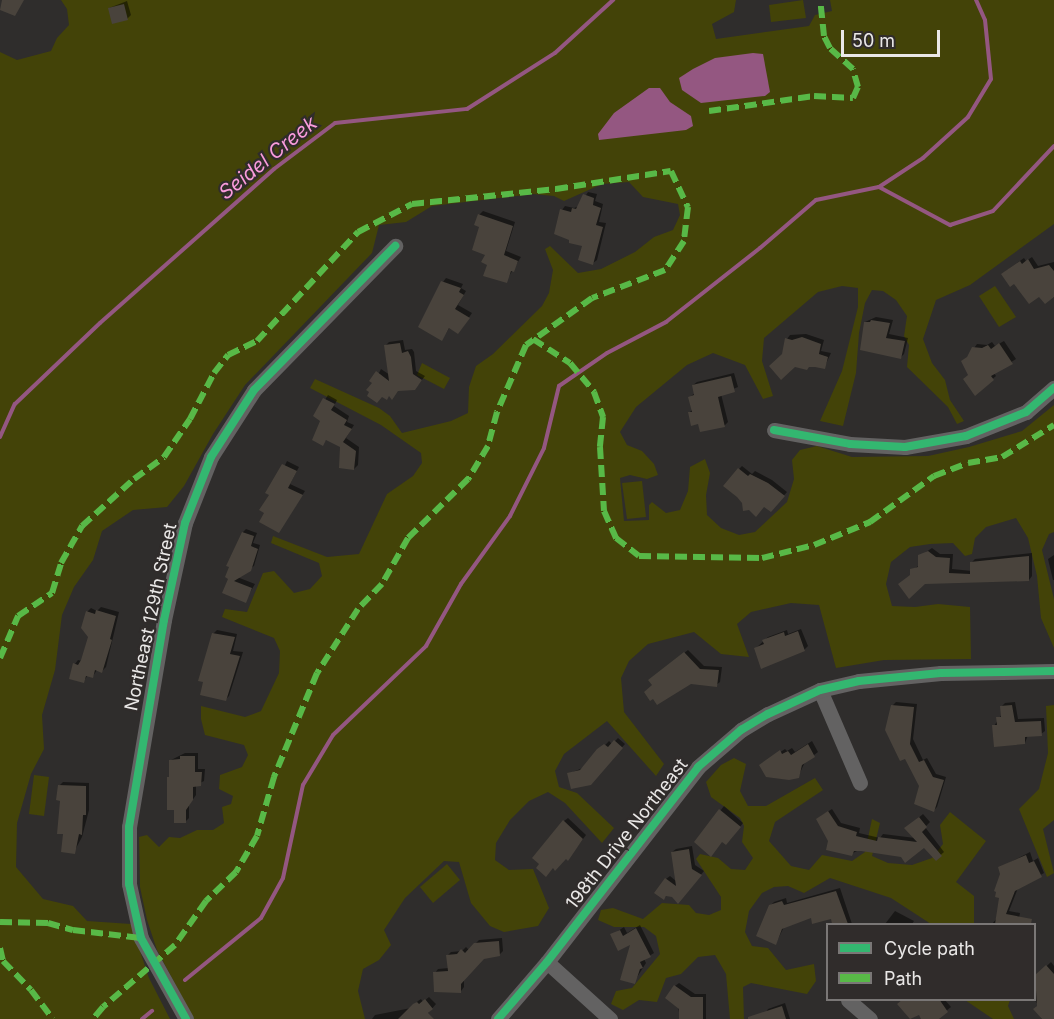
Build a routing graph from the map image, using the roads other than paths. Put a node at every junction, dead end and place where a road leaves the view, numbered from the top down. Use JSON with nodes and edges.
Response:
{"nodes":[{"id":1,"x":395,"y":246,"type":"dead end"},
{"id":2,"x":1054,"y":388,"type":"edge"},
{"id":3,"x":774,"y":430,"type":"dead end"},
{"id":4,"x":1054,"y":670,"type":"edge"},
{"id":5,"x":820,"y":690,"type":"junction"},
{"id":6,"x":861,"y":783,"type":"dead end"},
{"id":7,"x":547,"y":962,"type":"junction"},
{"id":8,"x":850,"y":1001,"type":"edge"},
{"id":9,"x":186,"y":1019,"type":"edge"},
{"id":10,"x":498,"y":1019,"type":"edge"},
{"id":11,"x":610,"y":1019,"type":"edge"},
{"id":12,"x":870,"y":1019,"type":"edge"}],
"edges":[{"from":1,"to":9,"type":"street","name":"Northeast 129th Street"},
{"from":2,"to":3,"type":"street"},
{"from":4,"to":5,"type":"street","name":"198th Drive Northeast"},
{"from":5,"to":6,"type":"street"},
{"from":5,"to":7,"type":"street","name":"198th Drive Northeast"},
{"from":7,"to":10,"type":"street","name":"198th Drive Northeast"},
{"from":7,"to":11,"type":"street"},
{"from":8,"to":12,"type":"street"}]}
